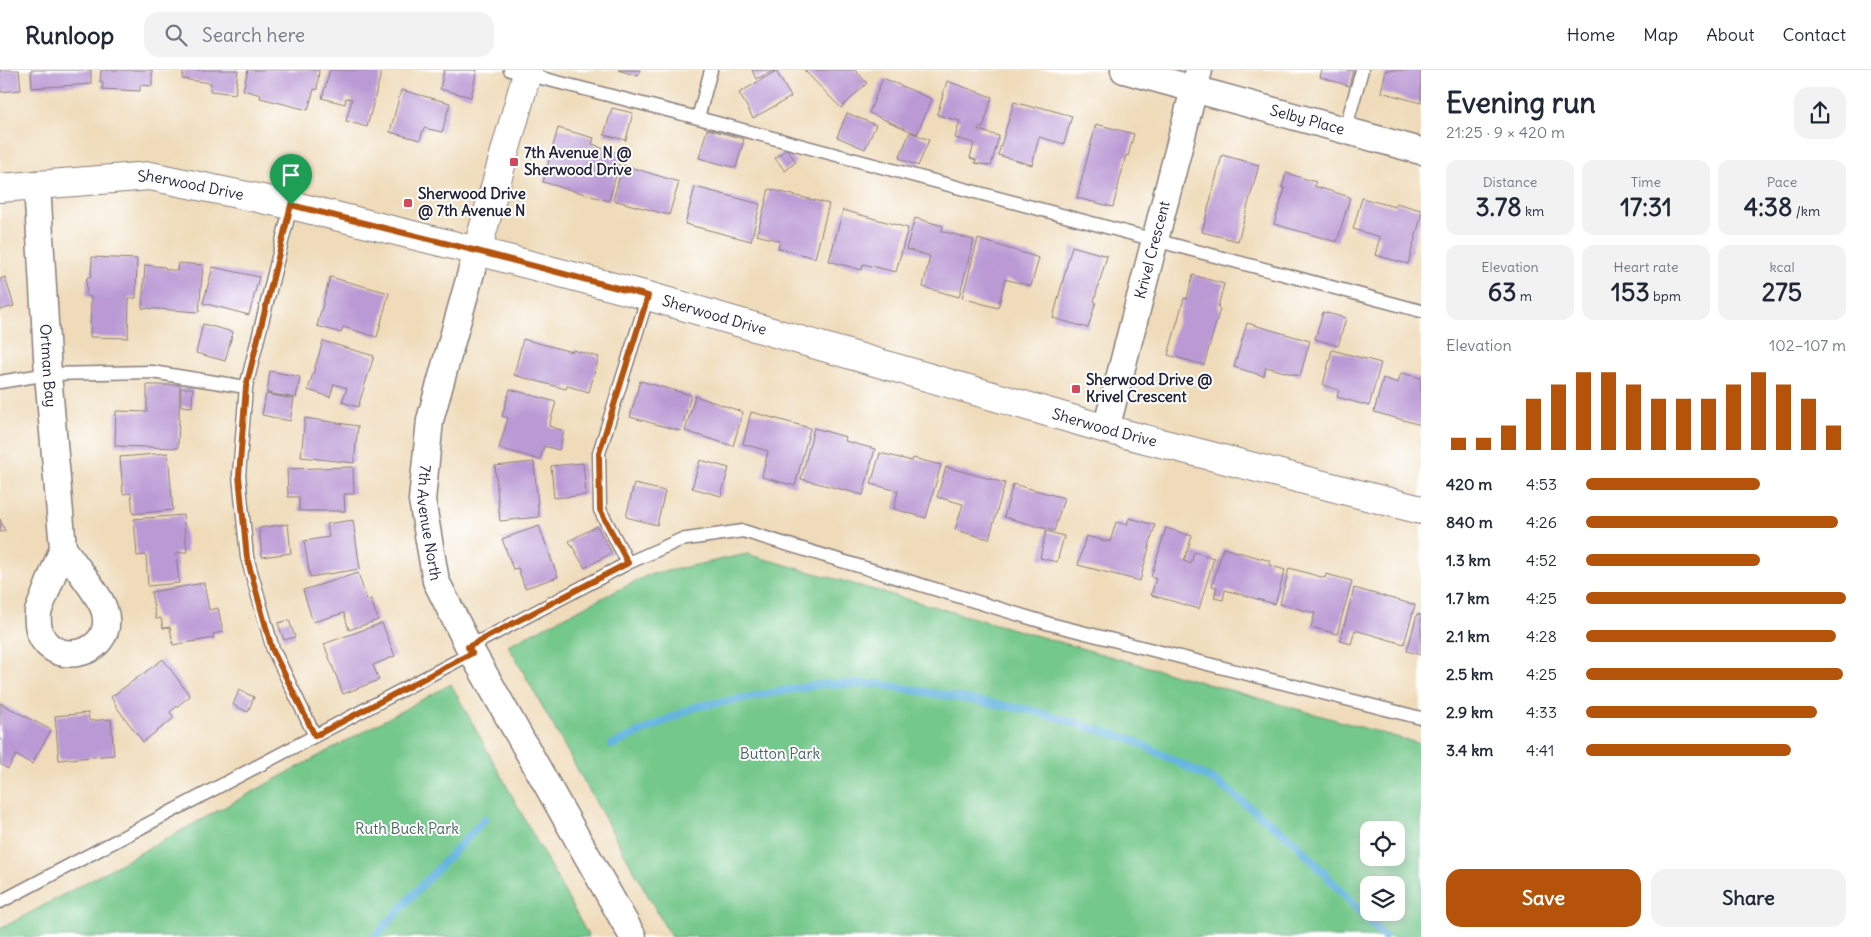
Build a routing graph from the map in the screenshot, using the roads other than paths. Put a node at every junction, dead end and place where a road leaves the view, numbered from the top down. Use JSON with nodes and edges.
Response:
{"nodes":[{"id":1,"x":711,"y":70,"type":"edge"},
{"id":2,"x":1124,"y":70,"type":"edge"},
{"id":3,"x":1362,"y":70,"type":"edge"},
{"id":4,"x":522,"y":72,"type":"edge"},
{"id":5,"x":1196,"y":79,"type":"edge"},
{"id":6,"x":698,"y":118,"type":"junction"},
{"id":7,"x":1344,"y":130,"type":"junction"},
{"id":8,"x":1421,"y":151,"type":"edge"},
{"id":9,"x":37,"y":184,"type":"junction"},
{"id":10,"x":0,"y":188,"type":"edge"},
{"id":11,"x":291,"y":205,"type":"junction"},
{"id":12,"x":1156,"y":239,"type":"junction"},
{"id":13,"x":477,"y":251,"type":"junction"},
{"id":14,"x":648,"y":296,"type":"junction"},
{"id":15,"x":1421,"y":312,"type":"edge"},
{"id":16,"x":48,"y":374,"type":"junction"},
{"id":17,"x":0,"y":382,"type":"edge"},
{"id":18,"x":246,"y":387,"type":"junction"},
{"id":19,"x":1106,"y":430,"type":"junction"},
{"id":20,"x":1421,"y":510,"type":"edge"},
{"id":21,"x":63,"y":548,"type":"dead end"},
{"id":22,"x":628,"y":563,"type":"junction"},
{"id":23,"x":470,"y":650,"type":"junction"},
{"id":24,"x":1421,"y":718,"type":"edge"},
{"id":25,"x":315,"y":736,"type":"junction"},
{"id":26,"x":0,"y":902,"type":"edge"},
{"id":27,"x":633,"y":937,"type":"edge"}],
"edges":[{"from":1,"to":6,"type":"lane"},
{"from":2,"to":5,"type":"street","name":"Selby Place"},
{"from":3,"to":7,"type":"lane"},
{"from":4,"to":6,"type":"lane"},
{"from":4,"to":13,"type":"street","name":"7th Avenue North"},
{"from":5,"to":7,"type":"street","name":"Selby Place"},
{"from":5,"to":12,"type":"street","name":"Krivel Crescent"},
{"from":6,"to":12,"type":"lane"},
{"from":7,"to":8,"type":"street","name":"Selby Place"},
{"from":9,"to":10,"type":"street","name":"Sherwood Drive"},
{"from":9,"to":11,"type":"street","name":"Sherwood Drive"},
{"from":9,"to":16,"type":"street","name":"Ortman Bay"},
{"from":11,"to":13,"type":"street","name":"Sherwood Drive"},
{"from":11,"to":18,"type":"lane"},
{"from":12,"to":15,"type":"lane"},
{"from":12,"to":19,"type":"street","name":"Krivel Crescent"},
{"from":13,"to":14,"type":"street","name":"Sherwood Drive"},
{"from":13,"to":23,"type":"street","name":"7th Avenue North"},
{"from":14,"to":19,"type":"street","name":"Sherwood Drive"},
{"from":14,"to":22,"type":"lane"},
{"from":16,"to":17,"type":"lane"},
{"from":16,"to":18,"type":"lane"},
{"from":16,"to":21,"type":"street","name":"Ortman Bay"},
{"from":18,"to":25,"type":"lane"},
{"from":19,"to":20,"type":"street","name":"Sherwood Drive"},
{"from":22,"to":23,"type":"lane"},
{"from":22,"to":24,"type":"lane"},
{"from":23,"to":25,"type":"lane"},
{"from":23,"to":27,"type":"street","name":"7th Avenue North"},
{"from":25,"to":26,"type":"lane"}]}
